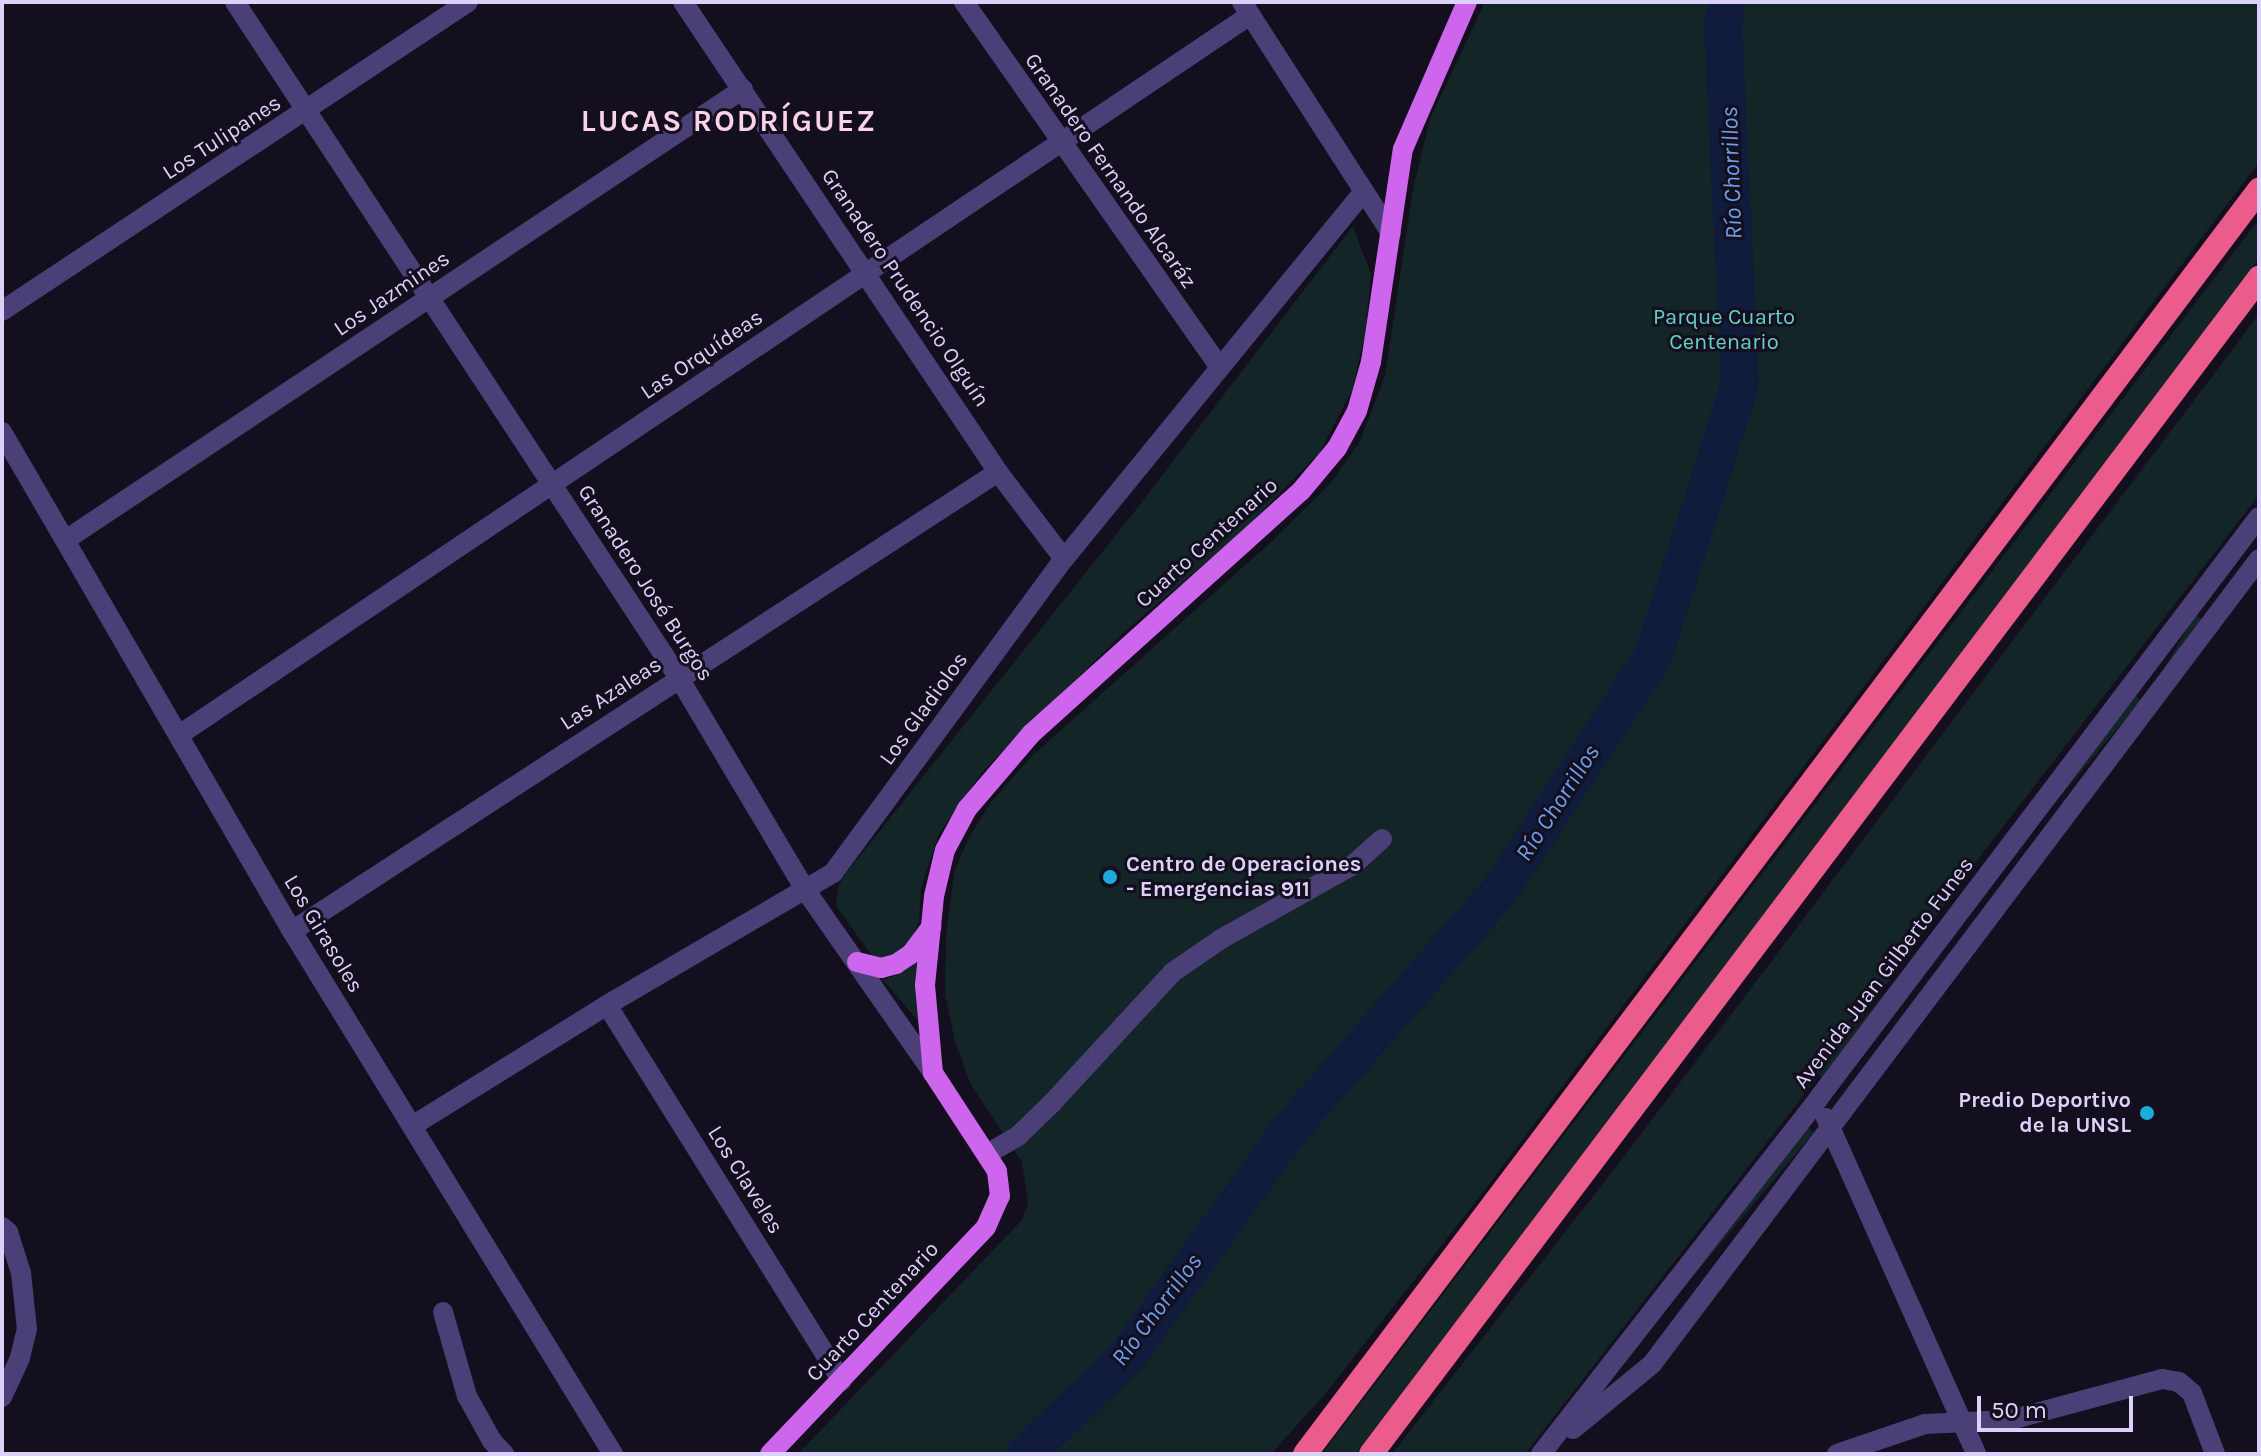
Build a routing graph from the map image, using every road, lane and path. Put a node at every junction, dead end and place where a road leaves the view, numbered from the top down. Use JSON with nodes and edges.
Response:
{"nodes":[{"id":1,"x":235,"y":2,"type":"edge"},
{"id":2,"x":468,"y":2,"type":"edge"},
{"id":3,"x":683,"y":2,"type":"edge"},
{"id":4,"x":964,"y":2,"type":"edge"},
{"id":5,"x":1467,"y":2,"type":"edge"},
{"id":6,"x":1246,"y":8,"type":"edge"},
{"id":7,"x":743,"y":89,"type":"junction"},
{"id":8,"x":306,"y":112,"type":"junction"},
{"id":9,"x":1060,"y":143,"type":"junction"},
{"id":10,"x":2259,"y":190,"type":"edge"},
{"id":11,"x":1363,"y":192,"type":"junction"},
{"id":12,"x":1391,"y":233,"type":"junction"},
{"id":13,"x":867,"y":273,"type":"junction"},
{"id":14,"x":2259,"y":278,"type":"edge"},
{"id":15,"x":430,"y":297,"type":"junction"},
{"id":16,"x":2,"y":311,"type":"edge"},
{"id":17,"x":1219,"y":366,"type":"junction"},
{"id":18,"x":2,"y":432,"type":"edge"},
{"id":19,"x":998,"y":472,"type":"junction"},
{"id":20,"x":552,"y":485,"type":"junction"},
{"id":21,"x":2259,"y":517,"type":"edge"},
{"id":22,"x":67,"y":539,"type":"junction"},
{"id":23,"x":1064,"y":559,"type":"junction"},
{"id":24,"x":2259,"y":559,"type":"edge"},
{"id":25,"x":2216,"y":573,"type":"junction"},
{"id":26,"x":2237,"y":588,"type":"junction"},
{"id":27,"x":2193,"y":604,"type":"junction"},
{"id":28,"x":2213,"y":620,"type":"junction"},
{"id":29,"x":679,"y":678,"type":"junction"},
{"id":30,"x":2133,"y":684,"type":"junction"},
{"id":31,"x":2153,"y":698,"type":"junction"},
{"id":32,"x":179,"y":735,"type":"junction"},
{"id":33,"x":1382,"y":839,"type":"dead end"},
{"id":34,"x":804,"y":888,"type":"junction"},
{"id":35,"x":931,"y":927,"type":"junction"},
{"id":36,"x":292,"y":931,"type":"junction"},
{"id":37,"x":857,"y":962,"type":"junction"},
{"id":38,"x":607,"y":1005,"type":"junction"},
{"id":39,"x":933,"y":1073,"type":"junction"},
{"id":40,"x":1818,"y":1099,"type":"junction"},
{"id":41,"x":412,"y":1126,"type":"junction"},
{"id":42,"x":1829,"y":1128,"type":"junction"},
{"id":43,"x":987,"y":1154,"type":"junction"},
{"id":44,"x":1000,"y":1196,"type":"joint"},
{"id":45,"x":2,"y":1227,"type":"edge"},
{"id":46,"x":443,"y":1312,"type":"dead end"},
{"id":47,"x":842,"y":1381,"type":"junction"},
{"id":48,"x":1351,"y":1394,"type":"junction"},
{"id":49,"x":2,"y":1397,"type":"edge"},
{"id":50,"x":1964,"y":1422,"type":"junction"},
{"id":51,"x":504,"y":1454,"type":"edge"},
{"id":52,"x":613,"y":1454,"type":"edge"},
{"id":53,"x":770,"y":1454,"type":"edge"},
{"id":54,"x":1285,"y":1454,"type":"edge"},
{"id":55,"x":1305,"y":1454,"type":"edge"},
{"id":56,"x":1371,"y":1454,"type":"edge"},
{"id":57,"x":1542,"y":1454,"type":"edge"},
{"id":58,"x":1837,"y":1454,"type":"edge"},
{"id":59,"x":1976,"y":1454,"type":"edge"},
{"id":60,"x":2215,"y":1454,"type":"edge"}],
"edges":[{"from":1,"to":8,"type":"street","name":"Granadero José Burgos"},
{"from":2,"to":8,"type":"street","name":"Los Tulipanes"},
{"from":3,"to":7,"type":"street","name":"Granadero Prudencio Olguín"},
{"from":4,"to":9,"type":"street","name":"Granadero Fernando Alcaráz"},
{"from":5,"to":12,"type":"main road","name":"Cuarto Centenario"},
{"from":6,"to":9,"type":"street","name":"Las Orquídeas"},
{"from":6,"to":11,"type":"street"},
{"from":7,"to":13,"type":"street","name":"Granadero Prudencio Olguín"},
{"from":7,"to":15,"type":"street","name":"Los Jazmines"},
{"from":8,"to":15,"type":"street","name":"Granadero José Burgos"},
{"from":8,"to":16,"type":"street","name":"Los Tulipanes"},
{"from":9,"to":13,"type":"street","name":"Las Orquídeas"},
{"from":9,"to":17,"type":"street","name":"Granadero Fernando Alcaráz"},
{"from":10,"to":48,"type":"highway"},
{"from":11,"to":12,"type":"street"},
{"from":11,"to":17,"type":"street","name":"Los Gladiolos"},
{"from":12,"to":35,"type":"main road","name":"Cuarto Centenario"},
{"from":13,"to":19,"type":"street","name":"Granadero Prudencio Olguín"},
{"from":13,"to":20,"type":"street","name":"Las Orquídeas"},
{"from":14,"to":56,"type":"highway"},
{"from":15,"to":20,"type":"street","name":"Granadero José Burgos"},
{"from":15,"to":22,"type":"street","name":"Los Jazmines"},
{"from":17,"to":23,"type":"street","name":"Los Gladiolos"},
{"from":18,"to":22,"type":"street","name":"Los Girasoles"},
{"from":19,"to":23,"type":"street","name":"Granadero Prudencio Olguín"},
{"from":19,"to":29,"type":"street","name":"Las Azaleas"},
{"from":20,"to":29,"type":"street","name":"Granadero José Burgos"},
{"from":20,"to":32,"type":"street","name":"Las Orquídeas"},
{"from":21,"to":25,"type":"street","name":"Avenida Juan Gilberto Funes"},
{"from":22,"to":32,"type":"street","name":"Los Girasoles"},
{"from":23,"to":34,"type":"street","name":"Los Gladiolos"},
{"from":24,"to":26,"type":"street","name":"Avenida Juan Gilberto Funes"},
{"from":25,"to":26,"type":"street"},
{"from":25,"to":27,"type":"street","name":"Avenida Juan Gilberto Funes"},
{"from":26,"to":28,"type":"street","name":"Avenida Juan Gilberto Funes"},
{"from":27,"to":28,"type":"street"},
{"from":27,"to":30,"type":"street","name":"Avenida Juan Gilberto Funes"},
{"from":28,"to":31,"type":"street","name":"Avenida Juan Gilberto Funes"},
{"from":29,"to":34,"type":"street","name":"Granadero José Burgos"},
{"from":29,"to":36,"type":"street","name":"Las Azaleas"},
{"from":30,"to":31,"type":"street"},
{"from":30,"to":40,"type":"street","name":"Avenida Juan Gilberto Funes"},
{"from":31,"to":42,"type":"street","name":"Avenida Juan Gilberto Funes"},
{"from":32,"to":36,"type":"street","name":"Los Girasoles"},
{"from":33,"to":43,"type":"street"},
{"from":34,"to":37,"type":"street","name":"Granadero José Burgos"},
{"from":34,"to":38,"type":"street","name":"Los Gladiolos"},
{"from":35,"to":37,"type":"main road"},
{"from":35,"to":39,"type":"main road","name":"Cuarto Centenario"},
{"from":36,"to":41,"type":"street","name":"Los Girasoles"},
{"from":37,"to":39,"type":"street","name":"Granadero José Burgos"},
{"from":38,"to":41,"type":"street","name":"Los Gladiolos"},
{"from":38,"to":47,"type":"street","name":"Los Claveles"},
{"from":39,"to":43,"type":"main road","name":"Granadero José Burgos"},
{"from":40,"to":42,"type":"street"},
{"from":40,"to":57,"type":"street","name":"Avenida Juan Gilberto Funes"},
{"from":41,"to":52,"type":"street","name":"Los Girasoles"},
{"from":42,"to":50,"type":"street"},
{"from":42,"to":57,"type":"street","name":"Avenida Juan Gilberto Funes"},
{"from":43,"to":44,"type":"main road","name":"Granadero José Burgos"},
{"from":44,"to":47,"type":"main road","name":"Cuarto Centenario"},
{"from":45,"to":49,"type":"street"},
{"from":46,"to":51,"type":"street"},
{"from":47,"to":53,"type":"main road","name":"Cuarto Centenario"},
{"from":48,"to":54,"type":"highway"},
{"from":48,"to":55,"type":"highway"},
{"from":50,"to":58,"type":"street"},
{"from":50,"to":59,"type":"street"},
{"from":50,"to":60,"type":"street"}]}
